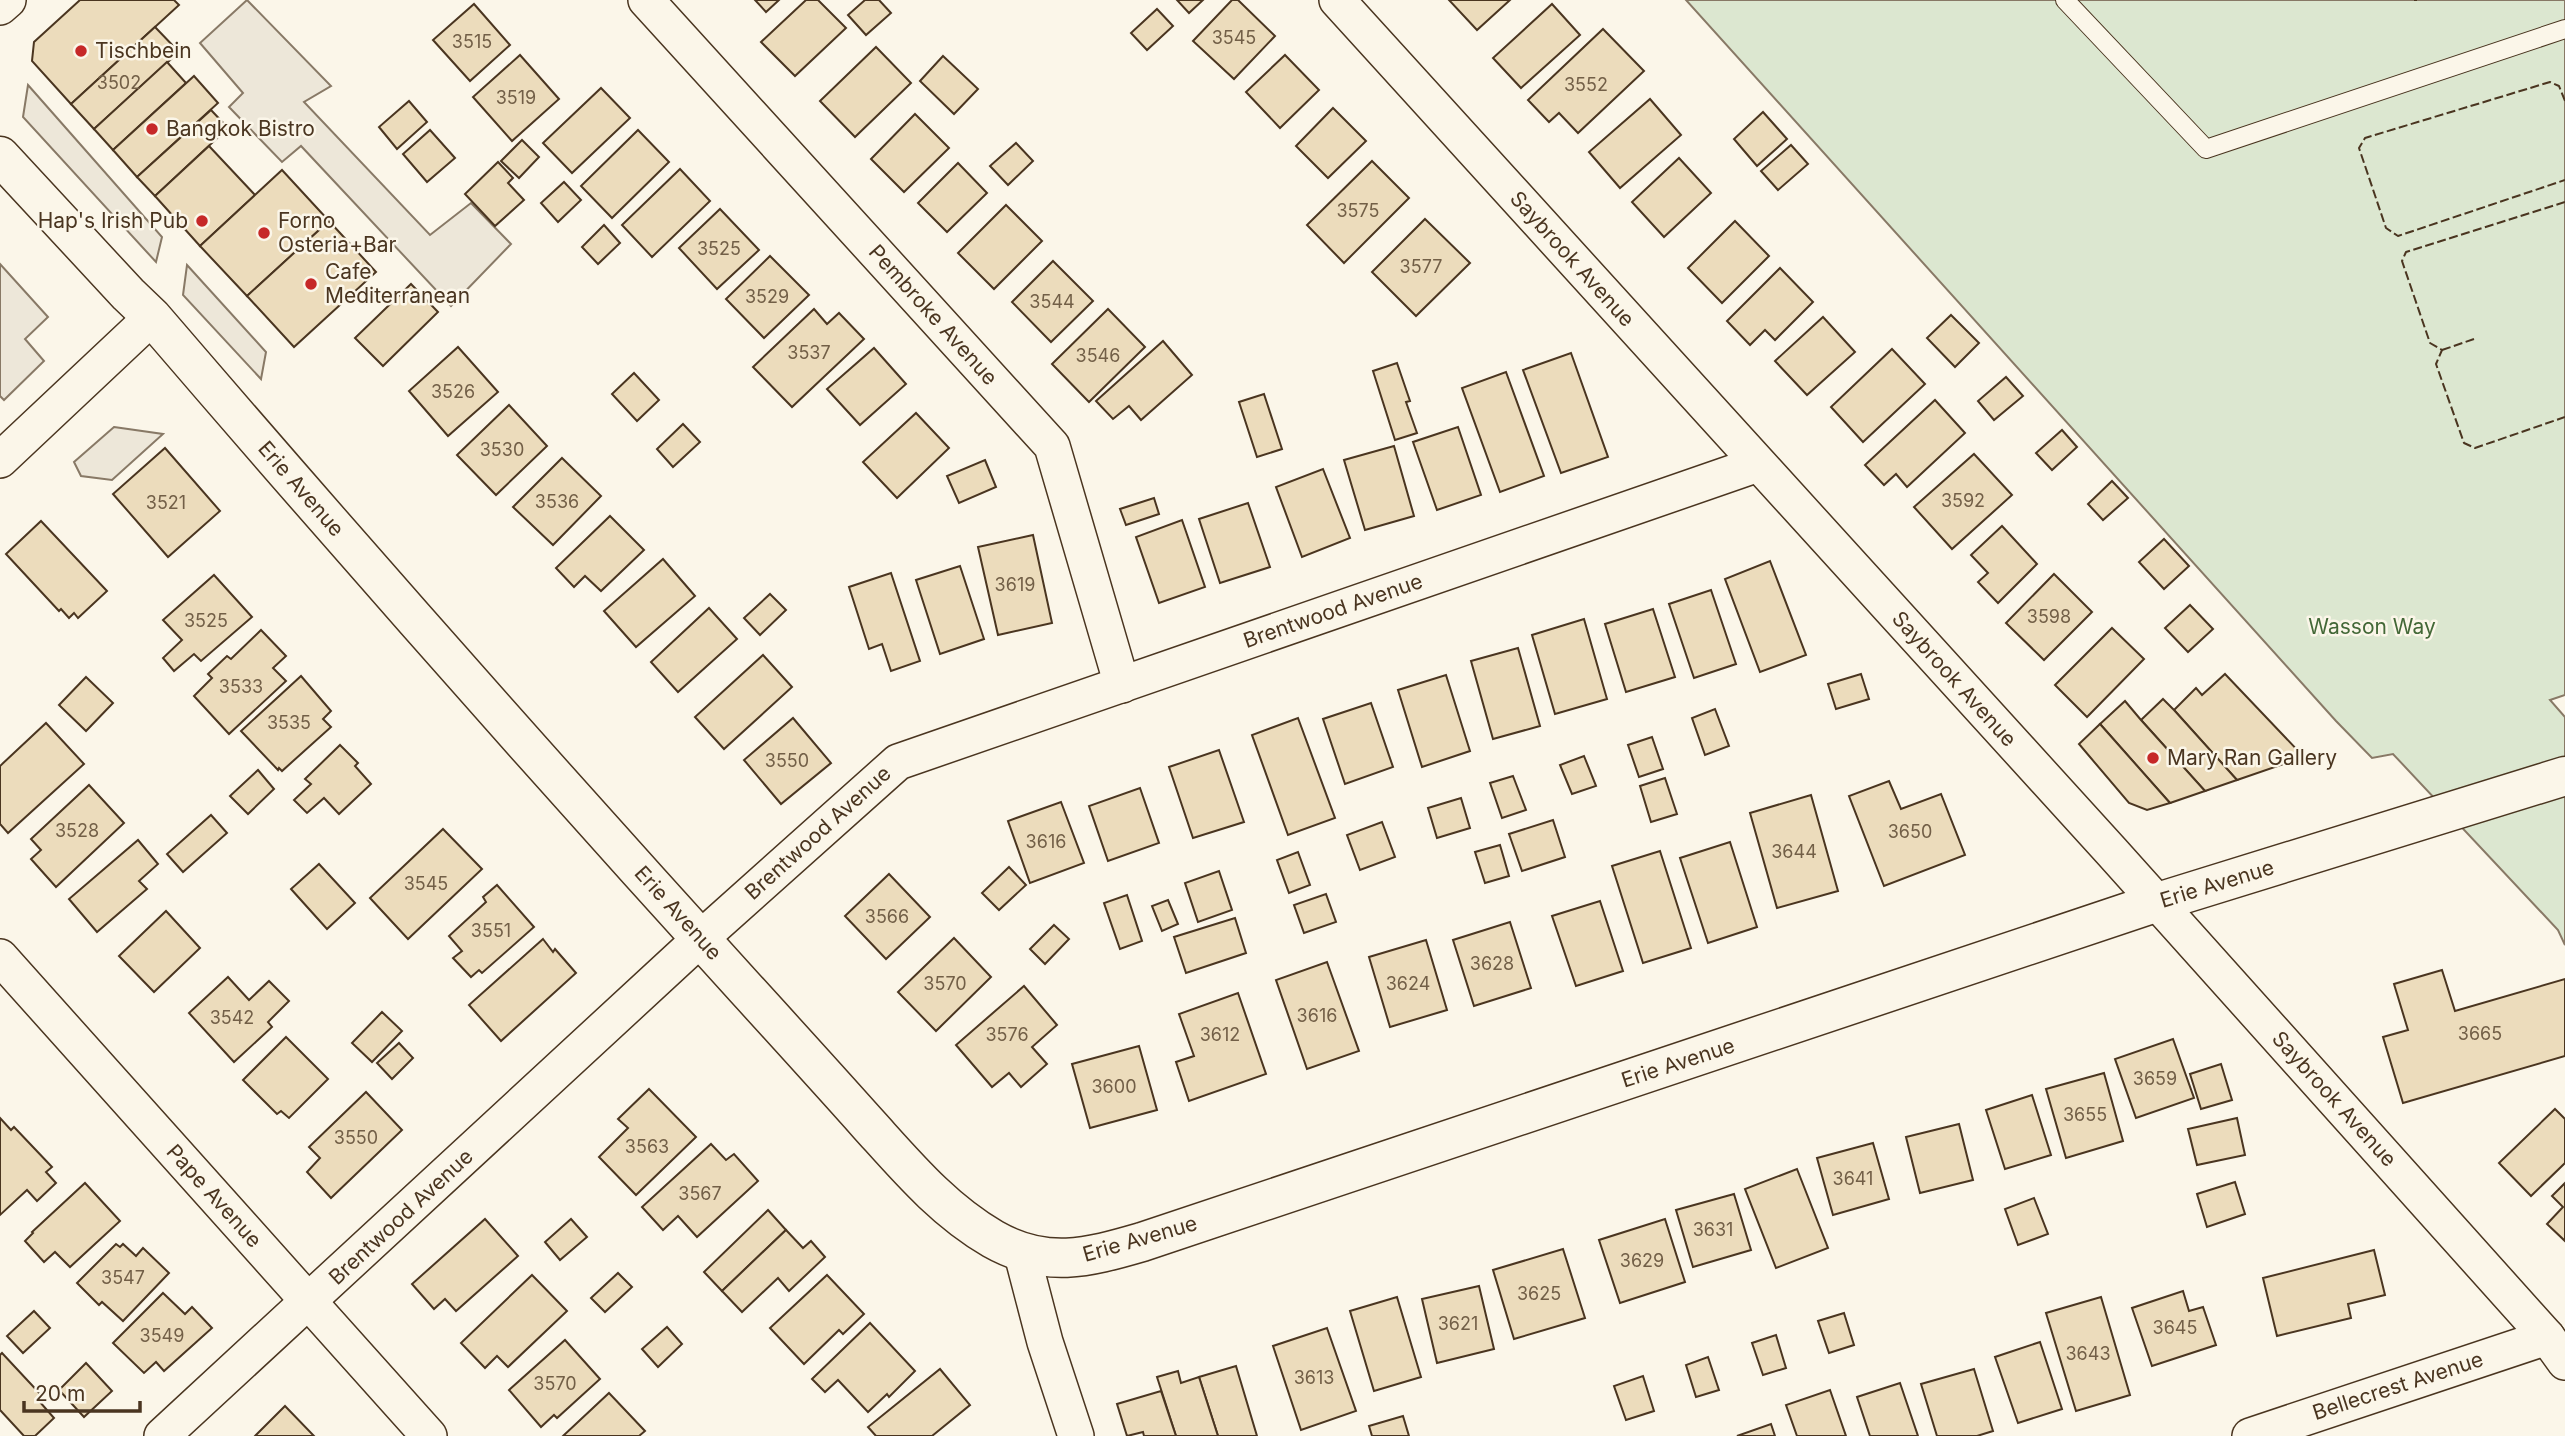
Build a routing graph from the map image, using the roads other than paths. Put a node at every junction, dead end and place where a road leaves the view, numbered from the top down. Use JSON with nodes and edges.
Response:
{"nodes":[{"id":1,"x":8,"y":0,"type":"edge"},
{"id":2,"x":646,"y":0,"type":"edge"},
{"id":3,"x":1337,"y":0,"type":"edge"},
{"id":4,"x":2065,"y":0,"type":"edge"},
{"id":5,"x":0,"y":7,"type":"edge"},
{"id":6,"x":2565,"y":29,"type":"edge"},
{"id":7,"x":0,"y":156,"type":"edge"},
{"id":8,"x":152,"y":317,"type":"junction"},
{"id":9,"x":0,"y":460,"type":"edge"},
{"id":10,"x":1758,"y":464,"type":"junction"},
{"id":11,"x":1122,"y":685,"type":"junction"},
{"id":12,"x":2565,"y":776,"type":"edge"},
{"id":13,"x":2158,"y":902,"type":"junction"},
{"id":14,"x":700,"y":939,"type":"junction"},
{"id":15,"x":0,"y":957,"type":"edge"},
{"id":16,"x":1022,"y":1254,"type":"junction"},
{"id":17,"x":309,"y":1301,"type":"junction"},
{"id":18,"x":2556,"y":1350,"type":"edge"},
{"id":19,"x":162,"y":1436,"type":"edge"},
{"id":20,"x":429,"y":1436,"type":"edge"},
{"id":21,"x":1076,"y":1436,"type":"edge"},
{"id":22,"x":2250,"y":1436,"type":"edge"}],
"edges":[{"from":1,"to":5,"type":"street"},
{"from":2,"to":11,"type":"street","name":"Pembroke Avenue"},
{"from":3,"to":10,"type":"street","name":"Saybrook Avenue"},
{"from":4,"to":6,"type":"lane"},
{"from":7,"to":8,"type":"street","name":"Erie Avenue"},
{"from":8,"to":9,"type":"street"},
{"from":8,"to":14,"type":"street","name":"Erie Avenue"},
{"from":10,"to":11,"type":"street","name":"Brentwood Avenue"},
{"from":10,"to":13,"type":"street","name":"Saybrook Avenue"},
{"from":11,"to":14,"type":"street","name":"Brentwood Avenue"},
{"from":12,"to":13,"type":"street","name":"Erie Avenue"},
{"from":13,"to":16,"type":"street","name":"Erie Avenue"},
{"from":13,"to":18,"type":"street","name":"Saybrook Avenue"},
{"from":14,"to":16,"type":"street","name":"Erie Avenue"},
{"from":14,"to":17,"type":"street","name":"Brentwood Avenue"},
{"from":15,"to":17,"type":"street","name":"Pape Avenue"},
{"from":16,"to":21,"type":"street"},
{"from":17,"to":19,"type":"street","name":"Brentwood Avenue"},
{"from":17,"to":20,"type":"street","name":"Pape Avenue"},
{"from":18,"to":22,"type":"street","name":"Bellecrest Avenue"}]}
